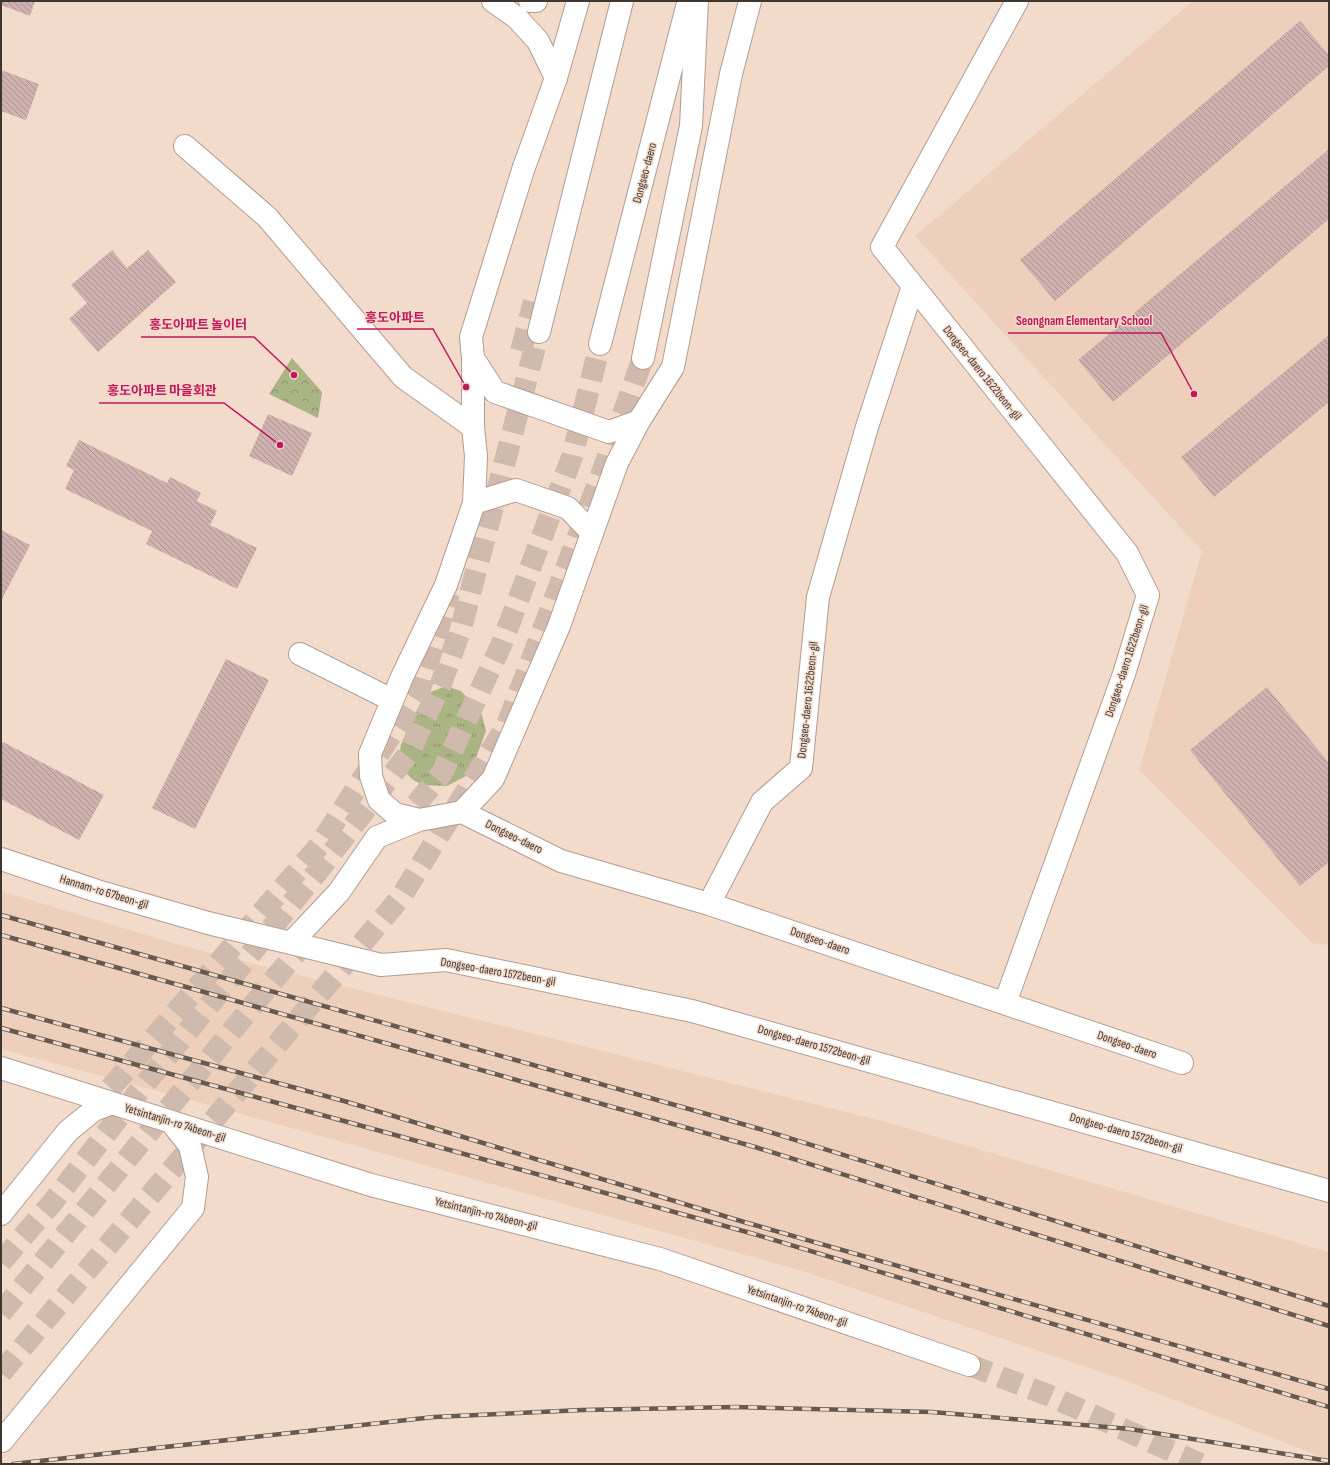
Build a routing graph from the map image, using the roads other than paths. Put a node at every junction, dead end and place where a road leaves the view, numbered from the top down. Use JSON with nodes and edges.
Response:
{"nodes":[{"id":1,"x":492,"y":1,"type":"edge"},
{"id":2,"x":530,"y":1,"type":"edge"},
{"id":3,"x":536,"y":1,"type":"edge"},
{"id":4,"x":578,"y":1,"type":"edge"},
{"id":5,"x":689,"y":1,"type":"edge"},
{"id":6,"x":698,"y":1,"type":"edge"},
{"id":7,"x":750,"y":1,"type":"edge"},
{"id":8,"x":1017,"y":1,"type":"edge"},
{"id":9,"x":620,"y":11,"type":"edge"},
{"id":10,"x":556,"y":78,"type":"junction"},
{"id":11,"x":185,"y":146,"type":"dead end"},
{"id":12,"x":913,"y":286,"type":"junction"},
{"id":13,"x":534,"y":302,"type":"tunnel mouth"},
{"id":14,"x":539,"y":332,"type":"tunnel mouth"},
{"id":15,"x":600,"y":344,"type":"tunnel mouth"},
{"id":16,"x":473,"y":358,"type":"junction"},
{"id":17,"x":642,"y":358,"type":"tunnel mouth"},
{"id":18,"x":639,"y":421,"type":"junction"},
{"id":19,"x":473,"y":427,"type":"junction"},
{"id":20,"x":474,"y":502,"type":"junction"},
{"id":21,"x":592,"y":534,"type":"junction"},
{"id":22,"x":300,"y":654,"type":"dead end"},
{"id":23,"x":392,"y":700,"type":"junction"},
{"id":24,"x":380,"y":800,"type":"junction"},
{"id":25,"x":462,"y":812,"type":"junction"},
{"id":26,"x":419,"y":820,"type":"junction"},
{"id":27,"x":377,"y":837,"type":"junction"},
{"id":28,"x":1,"y":859,"type":"edge"},
{"id":29,"x":709,"y":904,"type":"junction"},
{"id":30,"x":291,"y":943,"type":"junction"},
{"id":31,"x":1005,"y":1003,"type":"junction"},
{"id":32,"x":1182,"y":1063,"type":"dead end"},
{"id":33,"x":1,"y":1068,"type":"edge"},
{"id":34,"x":112,"y":1103,"type":"junction"},
{"id":35,"x":171,"y":1122,"type":"junction"},
{"id":36,"x":1329,"y":1191,"type":"edge"},
{"id":37,"x":1,"y":1214,"type":"edge"},
{"id":38,"x":970,"y":1365,"type":"tunnel mouth"},
{"id":39,"x":1,"y":1441,"type":"edge"}],
"edges":[{"from":1,"to":10,"type":"street"},
{"from":2,"to":3,"type":"street"},
{"from":4,"to":10,"type":"street"},
{"from":5,"to":15,"type":"street","name":"Dongseo-daero"},
{"from":6,"to":17,"type":"street"},
{"from":7,"to":18,"type":"street"},
{"from":8,"to":12,"type":"street","name":"Dongseo-daero 1622beon-gil"},
{"from":9,"to":13,"type":"street"},
{"from":9,"to":14,"type":"street"},
{"from":10,"to":16,"type":"street"},
{"from":11,"to":19,"type":"street"},
{"from":12,"to":29,"type":"street","name":"Dongseo-daero 1622beon-gil"},
{"from":12,"to":31,"type":"street","name":"Dongseo-daero 1622beon-gil"},
{"from":16,"to":18,"type":"street"},
{"from":16,"to":19,"type":"street"},
{"from":18,"to":21,"type":"street"},
{"from":19,"to":20,"type":"street"},
{"from":20,"to":21,"type":"street"},
{"from":20,"to":23,"type":"street"},
{"from":21,"to":25,"type":"street"},
{"from":22,"to":23,"type":"street"},
{"from":23,"to":24,"type":"street"},
{"from":24,"to":26,"type":"street"},
{"from":24,"to":27,"type":"street"},
{"from":25,"to":26,"type":"street"},
{"from":25,"to":29,"type":"street","name":"Dongseo-daero"},
{"from":26,"to":27,"type":"street"},
{"from":27,"to":30,"type":"street"},
{"from":28,"to":30,"type":"street","name":"Hannam-ro 67beon-gil"},
{"from":29,"to":31,"type":"street","name":"Dongseo-daero"},
{"from":30,"to":36,"type":"street","name":"Dongseo-daero 1572beon-gil"},
{"from":31,"to":32,"type":"street","name":"Dongseo-daero"},
{"from":33,"to":34,"type":"street","name":"Yetsintanjin-ro 74beon-gil"},
{"from":34,"to":35,"type":"street","name":"Yetsintanjin-ro 74beon-gil"},
{"from":34,"to":37,"type":"street"},
{"from":35,"to":38,"type":"street","name":"Yetsintanjin-ro 74beon-gil"},
{"from":35,"to":39,"type":"street"}]}
